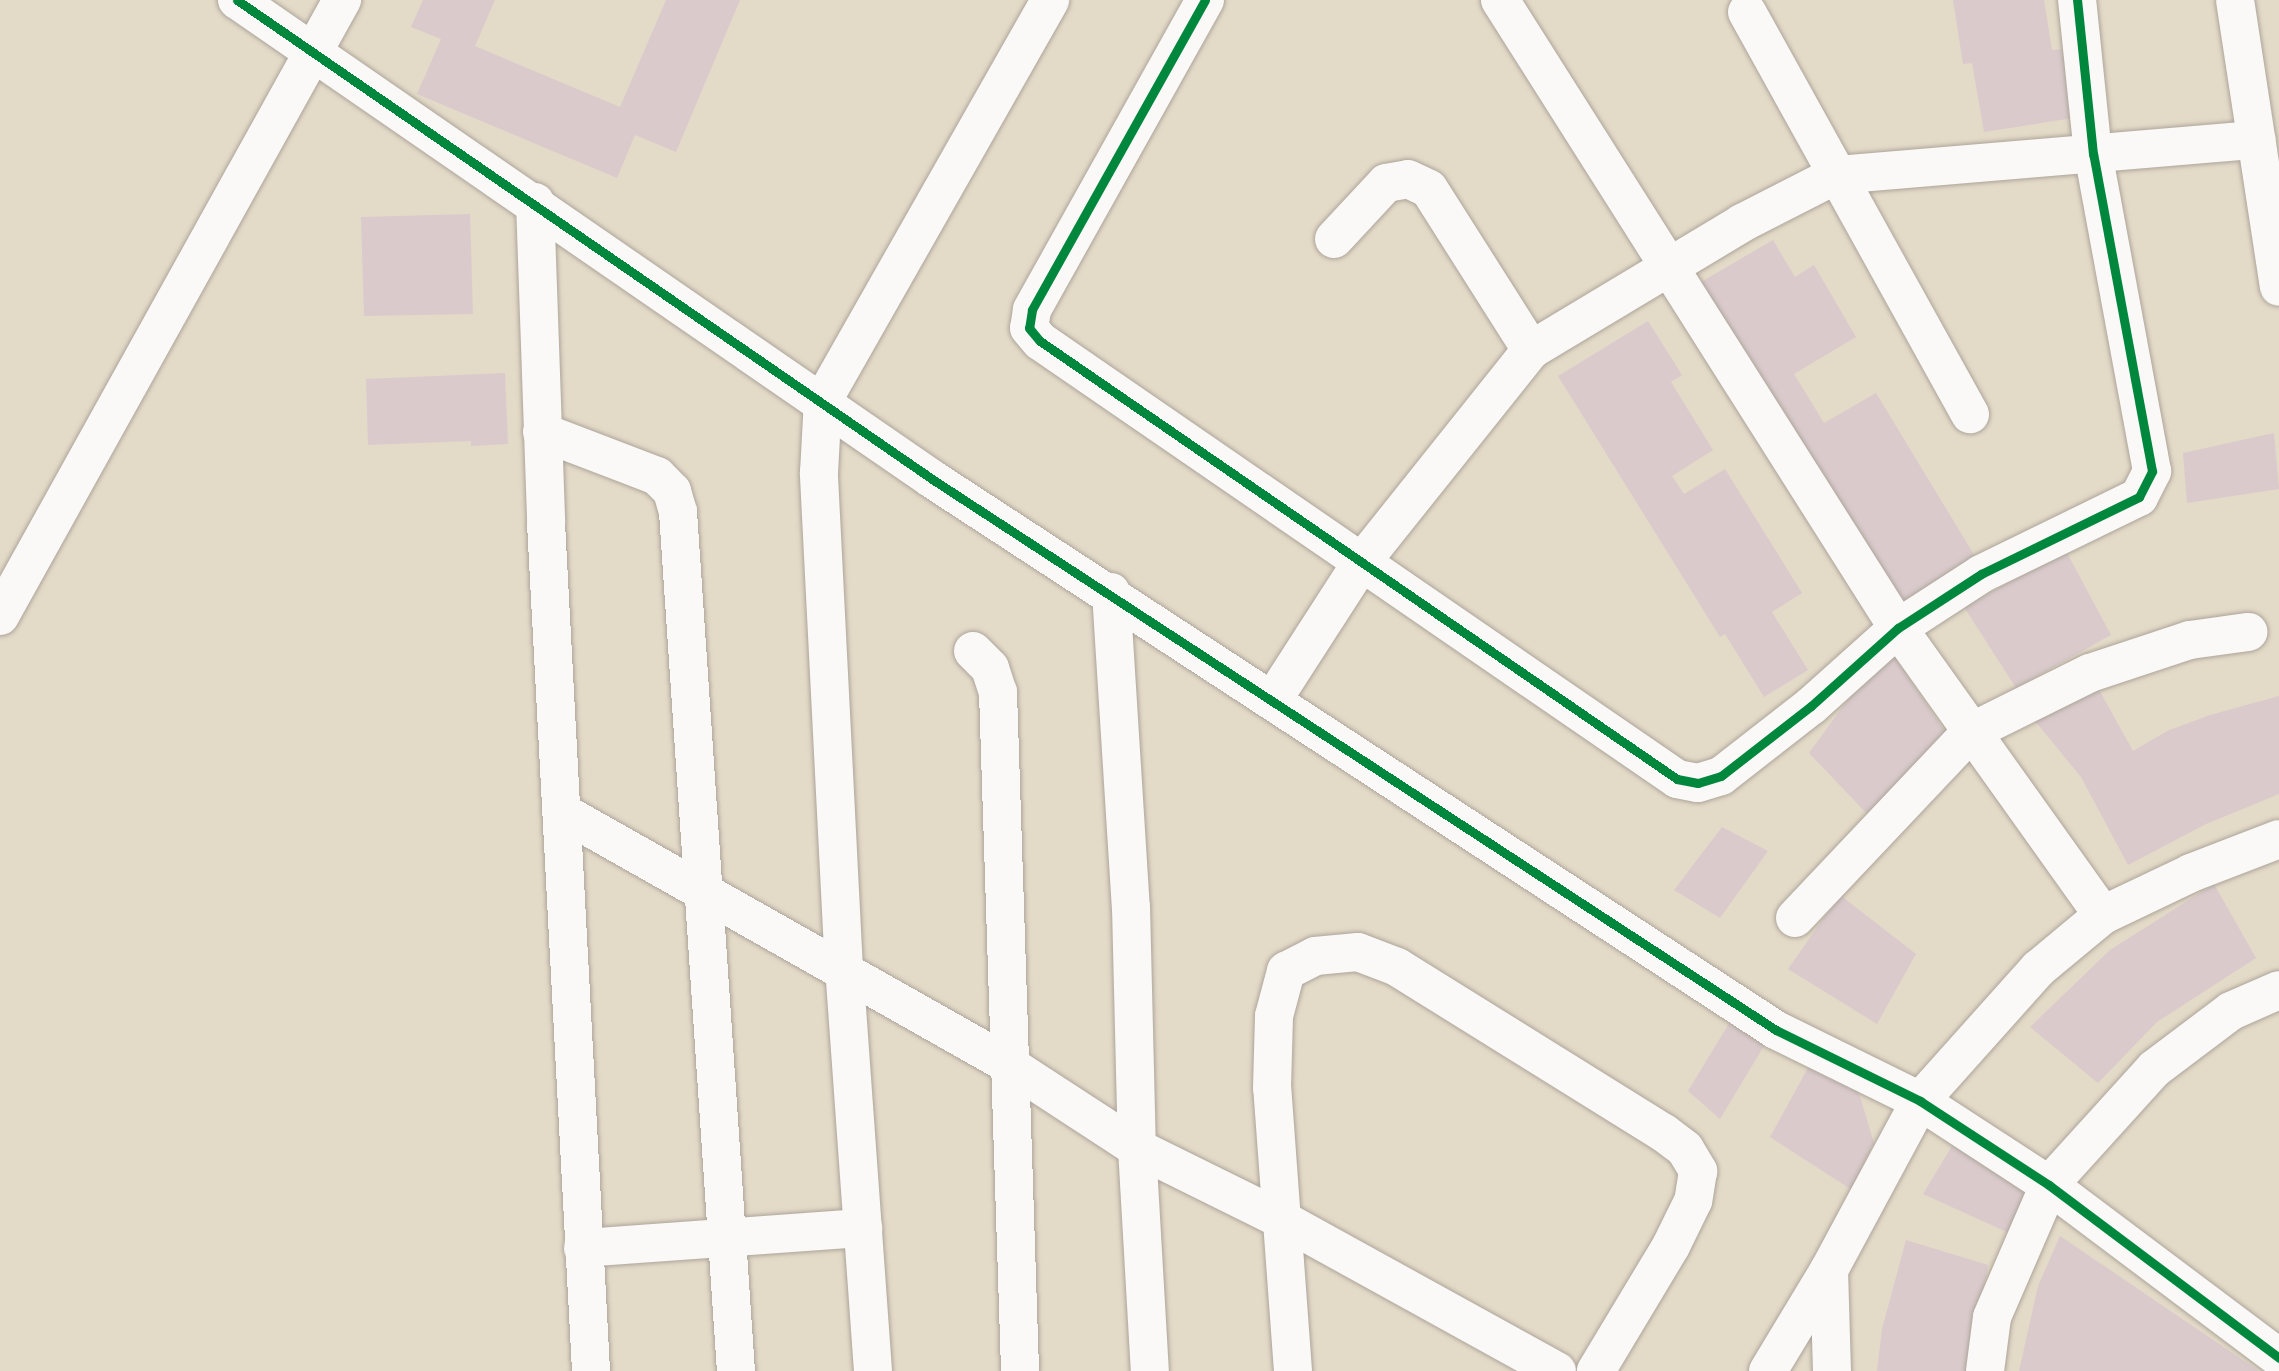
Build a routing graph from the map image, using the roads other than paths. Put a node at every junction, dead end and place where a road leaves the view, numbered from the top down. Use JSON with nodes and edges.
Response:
{"nodes":[{"id":1,"x":237,"y":0,"type":"edge"},
{"id":2,"x":342,"y":0,"type":"edge"},
{"id":3,"x":1050,"y":0,"type":"edge"},
{"id":4,"x":1205,"y":0,"type":"edge"},
{"id":5,"x":1500,"y":0,"type":"edge"},
{"id":6,"x":2077,"y":0,"type":"edge"},
{"id":7,"x":2235,"y":0,"type":"edge"},
{"id":8,"x":1747,"y":12,"type":"dead end"},
{"id":9,"x":315,"y":52,"type":"junction"},
{"id":10,"x":2257,"y":140,"type":"junction"},
{"id":11,"x":2093,"y":154,"type":"junction"},
{"id":12,"x":1836,"y":175,"type":"junction"},
{"id":13,"x":534,"y":202,"type":"junction"},
{"id":14,"x":1334,"y":239,"type":"dead end"},
{"id":15,"x":1668,"y":265,"type":"junction"},
{"id":16,"x":2279,"y":287,"type":"edge"},
{"id":17,"x":1531,"y":350,"type":"junction"},
{"id":18,"x":823,"y":400,"type":"junction"},
{"id":19,"x":1970,"y":414,"type":"dead end"},
{"id":20,"x":542,"y":432,"type":"junction"},
{"id":21,"x":1361,"y":563,"type":"junction"},
{"id":22,"x":1111,"y":592,"type":"junction"},
{"id":23,"x":0,"y":616,"type":"edge"},
{"id":24,"x":1898,"y":628,"type":"junction"},
{"id":25,"x":2248,"y":632,"type":"dead end"},
{"id":26,"x":973,"y":652,"type":"dead end"},
{"id":27,"x":1274,"y":698,"type":"junction"},
{"id":28,"x":1971,"y":732,"type":"junction"},
{"id":29,"x":562,"y":812,"type":"junction"},
{"id":30,"x":2279,"y":839,"type":"edge"},
{"id":31,"x":705,"y":892,"type":"junction"},
{"id":32,"x":2104,"y":915,"type":"junction"},
{"id":33,"x":1796,"y":918,"type":"dead end"},
{"id":34,"x":844,"y":970,"type":"junction"},
{"id":35,"x":2279,"y":990,"type":"edge"},
{"id":36,"x":1008,"y":1064,"type":"junction"},
{"id":37,"x":1920,"y":1101,"type":"junction"},
{"id":38,"x":1136,"y":1148,"type":"junction"},
{"id":39,"x":2049,"y":1185,"type":"junction"},
{"id":40,"x":1283,"y":1220,"type":"junction"},
{"id":41,"x":863,"y":1228,"type":"junction"},
{"id":42,"x":728,"y":1239,"type":"junction"},
{"id":43,"x":583,"y":1248,"type":"junction"},
{"id":44,"x":1829,"y":1270,"type":"junction"},
{"id":45,"x":2279,"y":1358,"type":"edge"},
{"id":46,"x":591,"y":1371,"type":"edge"},
{"id":47,"x":736,"y":1371,"type":"edge"},
{"id":48,"x":873,"y":1371,"type":"edge"},
{"id":49,"x":1020,"y":1371,"type":"edge"},
{"id":50,"x":1150,"y":1371,"type":"edge"},
{"id":51,"x":1293,"y":1371,"type":"edge"},
{"id":52,"x":1556,"y":1371,"type":"edge"},
{"id":53,"x":1596,"y":1371,"type":"edge"},
{"id":54,"x":1768,"y":1371,"type":"edge"},
{"id":55,"x":1832,"y":1371,"type":"edge"},
{"id":56,"x":1985,"y":1371,"type":"edge"}],
"edges":[{"from":1,"to":9,"type":"street"},
{"from":2,"to":9,"type":"street"},
{"from":3,"to":18,"type":"street"},
{"from":4,"to":21,"type":"street"},
{"from":5,"to":15,"type":"street"},
{"from":6,"to":11,"type":"street"},
{"from":7,"to":10,"type":"street"},
{"from":8,"to":12,"type":"street"},
{"from":9,"to":13,"type":"street"},
{"from":9,"to":23,"type":"street"},
{"from":10,"to":11,"type":"street"},
{"from":10,"to":16,"type":"street"},
{"from":11,"to":12,"type":"street"},
{"from":11,"to":24,"type":"street"},
{"from":12,"to":15,"type":"street"},
{"from":12,"to":19,"type":"street"},
{"from":13,"to":18,"type":"street"},
{"from":13,"to":20,"type":"street"},
{"from":14,"to":17,"type":"street"},
{"from":15,"to":17,"type":"street"},
{"from":15,"to":24,"type":"street"},
{"from":17,"to":21,"type":"street"},
{"from":18,"to":22,"type":"street"},
{"from":18,"to":34,"type":"street"},
{"from":20,"to":29,"type":"street"},
{"from":20,"to":31,"type":"street"},
{"from":21,"to":24,"type":"street"},
{"from":21,"to":27,"type":"street"},
{"from":22,"to":27,"type":"street"},
{"from":22,"to":38,"type":"street"},
{"from":24,"to":28,"type":"street"},
{"from":25,"to":28,"type":"street"},
{"from":26,"to":36,"type":"street"},
{"from":27,"to":37,"type":"street"},
{"from":28,"to":32,"type":"street"},
{"from":28,"to":33,"type":"street"},
{"from":29,"to":31,"type":"street"},
{"from":29,"to":43,"type":"street"},
{"from":30,"to":32,"type":"street"},
{"from":31,"to":34,"type":"street"},
{"from":31,"to":42,"type":"street"},
{"from":32,"to":37,"type":"street"},
{"from":34,"to":36,"type":"street"},
{"from":34,"to":41,"type":"street"},
{"from":35,"to":39,"type":"street"},
{"from":36,"to":38,"type":"street"},
{"from":36,"to":49,"type":"street"},
{"from":37,"to":39,"type":"street"},
{"from":37,"to":44,"type":"street"},
{"from":38,"to":40,"type":"street"},
{"from":38,"to":50,"type":"street"},
{"from":39,"to":45,"type":"street"},
{"from":39,"to":56,"type":"street"},
{"from":40,"to":51,"type":"street"},
{"from":40,"to":52,"type":"street"},
{"from":40,"to":53,"type":"street"},
{"from":41,"to":42,"type":"street"},
{"from":41,"to":48,"type":"street"},
{"from":42,"to":43,"type":"street"},
{"from":42,"to":47,"type":"street"},
{"from":43,"to":46,"type":"street"},
{"from":44,"to":54,"type":"street"},
{"from":44,"to":55,"type":"street"}]}
